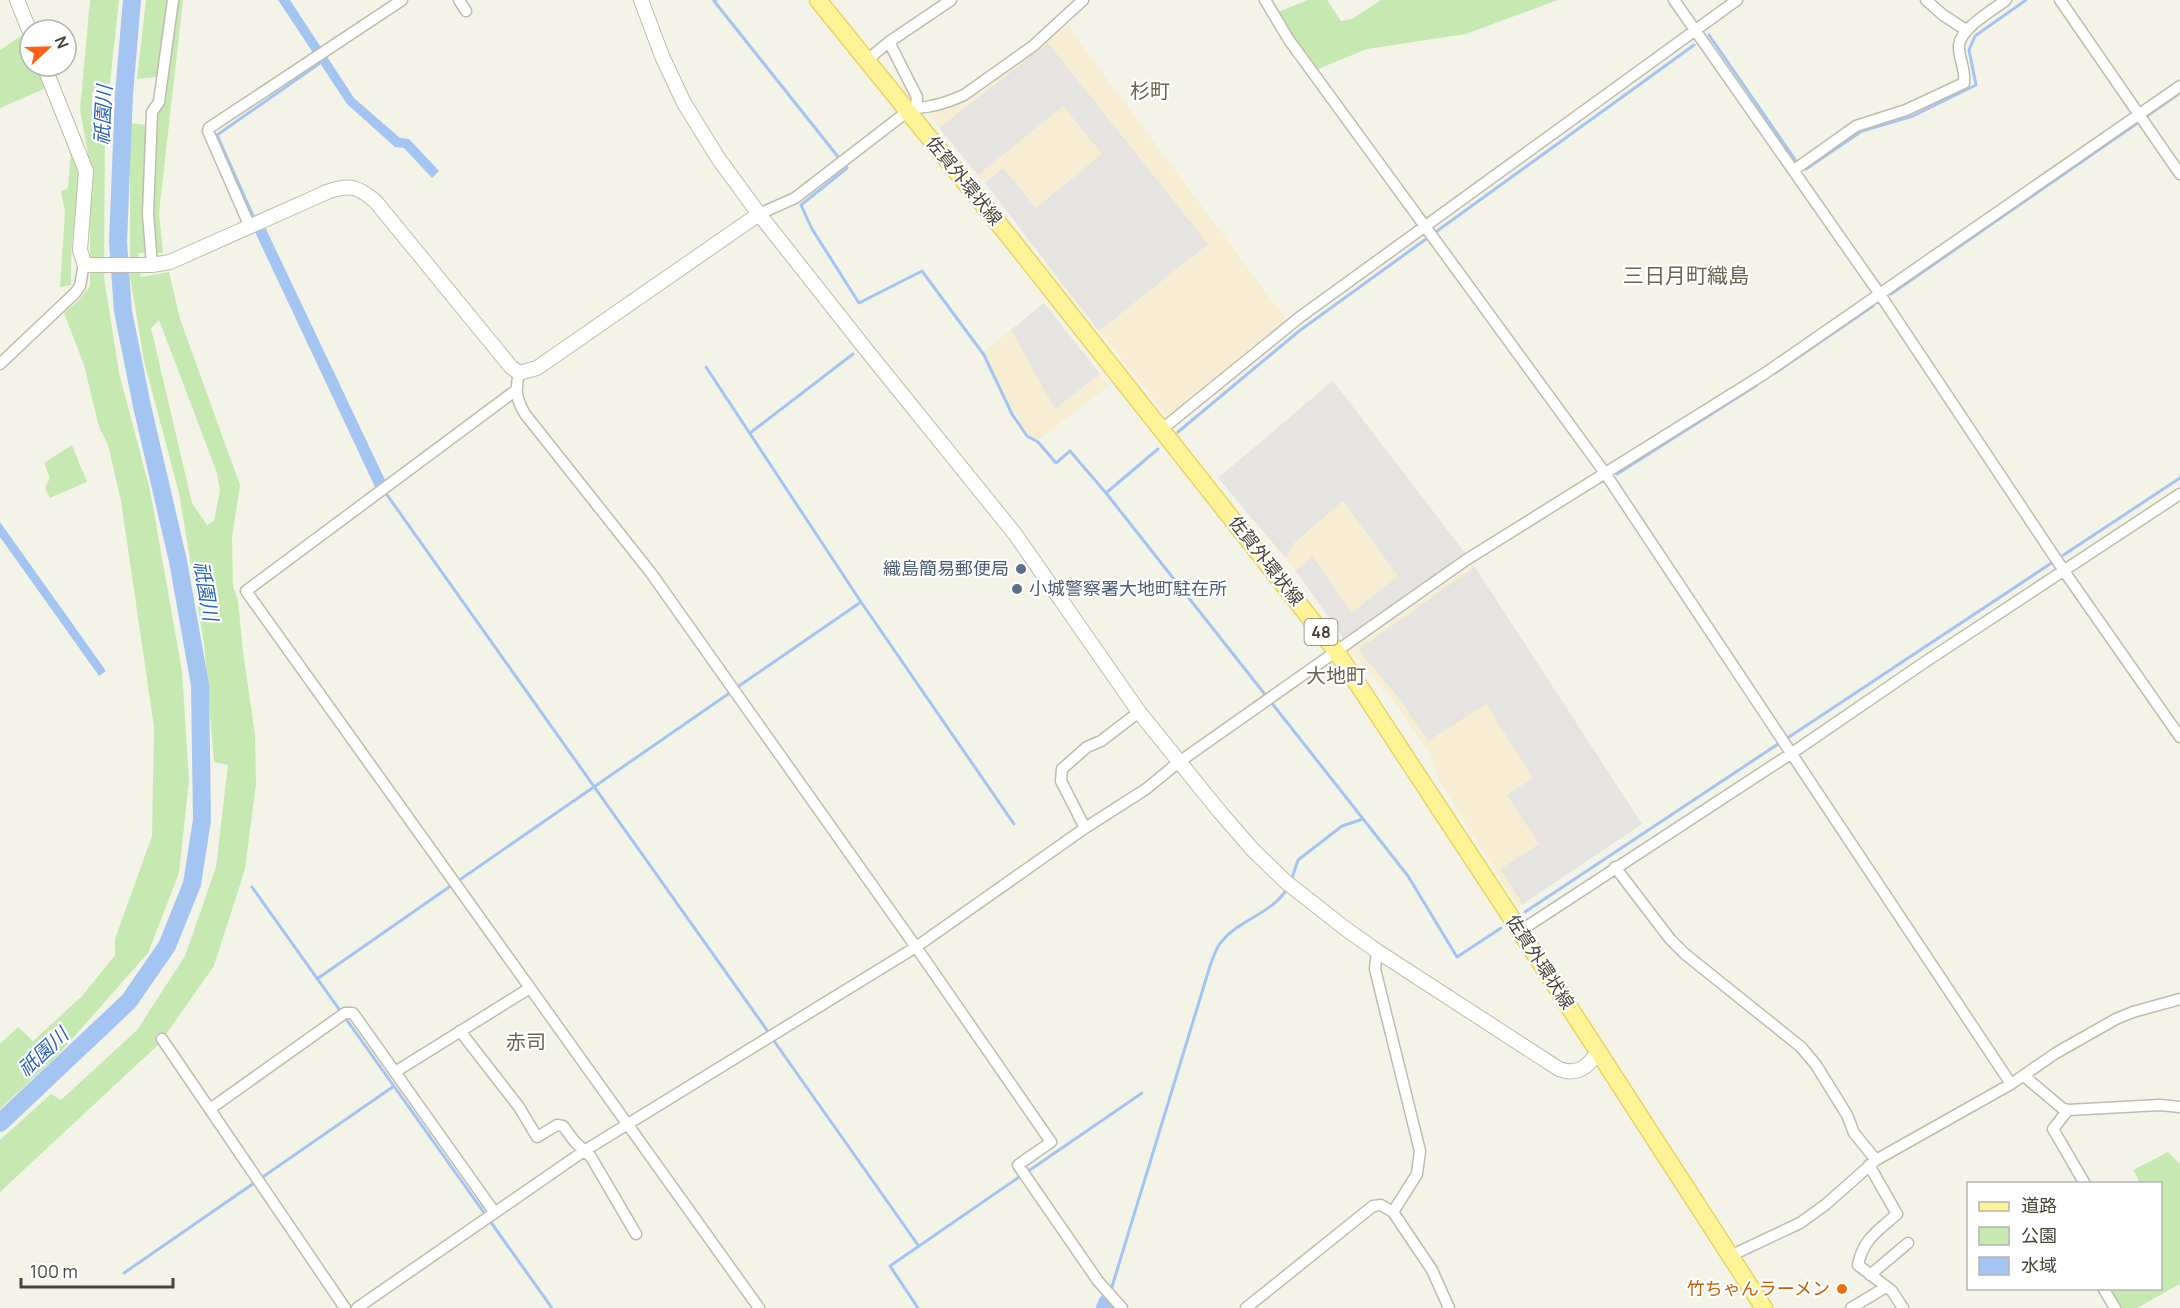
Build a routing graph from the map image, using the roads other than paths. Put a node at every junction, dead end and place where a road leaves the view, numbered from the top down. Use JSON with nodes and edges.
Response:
{"nodes":[{"id":1,"x":17,"y":0,"type":"edge"},
{"id":2,"x":173,"y":0,"type":"edge"},
{"id":3,"x":402,"y":0,"type":"edge"},
{"id":4,"x":459,"y":0,"type":"edge"},
{"id":5,"x":641,"y":0,"type":"edge"},
{"id":6,"x":818,"y":0,"type":"edge"},
{"id":7,"x":951,"y":0,"type":"edge"},
{"id":8,"x":1083,"y":0,"type":"edge"},
{"id":9,"x":1265,"y":0,"type":"edge"},
{"id":10,"x":1674,"y":0,"type":"edge"},
{"id":11,"x":1737,"y":0,"type":"edge"},
{"id":12,"x":1926,"y":0,"type":"edge"},
{"id":13,"x":2006,"y":0,"type":"edge"},
{"id":14,"x":2060,"y":0,"type":"edge"},
{"id":15,"x":466,"y":12,"type":"dead end"},
{"id":16,"x":24,"y":18,"type":"edge"},
{"id":17,"x":1695,"y":30,"type":"junction"},
{"id":18,"x":1966,"y":30,"type":"junction"},
{"id":19,"x":889,"y":42,"type":"junction"},
{"id":20,"x":867,"y":60,"type":"junction"},
{"id":21,"x":49,"y":78,"type":"edge"},
{"id":22,"x":2180,"y":86,"type":"edge"},
{"id":23,"x":912,"y":109,"type":"junction"},
{"id":24,"x":2139,"y":115,"type":"junction"},
{"id":25,"x":1794,"y":170,"type":"junction"},
{"id":26,"x":2180,"y":174,"type":"edge"},
{"id":27,"x":759,"y":214,"type":"junction"},
{"id":28,"x":250,"y":227,"type":"junction"},
{"id":29,"x":1425,"y":227,"type":"junction"},
{"id":30,"x":86,"y":264,"type":"junction"},
{"id":31,"x":152,"y":265,"type":"junction"},
{"id":32,"x":1879,"y":293,"type":"junction"},
{"id":33,"x":1,"y":361,"type":"edge"},
{"id":34,"x":519,"y":373,"type":"junction"},
{"id":35,"x":515,"y":391,"type":"junction"},
{"id":36,"x":1161,"y":430,"type":"junction"},
{"id":37,"x":1605,"y":473,"type":"junction"},
{"id":38,"x":2180,"y":494,"type":"edge"},
{"id":39,"x":2064,"y":571,"type":"junction"},
{"id":40,"x":1336,"y":651,"type":"junction"},
{"id":41,"x":1139,"y":712,"type":"junction"},
{"id":42,"x":2180,"y":737,"type":"edge"},
{"id":43,"x":1792,"y":753,"type":"junction"},
{"id":44,"x":1179,"y":762,"type":"junction"},
{"id":45,"x":1085,"y":828,"type":"junction"},
{"id":46,"x":1616,"y":867,"type":"junction"},
{"id":47,"x":1520,"y":931,"type":"junction"},
{"id":48,"x":916,"y":947,"type":"junction"},
{"id":49,"x":1377,"y":951,"type":"junction"},
{"id":50,"x":530,"y":988,"type":"junction"},
{"id":51,"x":2180,"y":999,"type":"edge"},
{"id":52,"x":460,"y":1031,"type":"junction"},
{"id":53,"x":162,"y":1039,"type":"dead end"},
{"id":54,"x":1598,"y":1052,"type":"junction"},
{"id":55,"x":395,"y":1072,"type":"junction"},
{"id":56,"x":2024,"y":1076,"type":"junction"},
{"id":57,"x":2012,"y":1084,"type":"junction"},
{"id":58,"x":2180,"y":1107,"type":"edge"},
{"id":59,"x":210,"y":1109,"type":"junction"},
{"id":60,"x":2068,"y":1110,"type":"junction"},
{"id":61,"x":628,"y":1125,"type":"junction"},
{"id":62,"x":585,"y":1151,"type":"junction"},
{"id":63,"x":1873,"y":1162,"type":"junction"},
{"id":64,"x":2084,"y":1182,"type":"edge"},
{"id":65,"x":1393,"y":1212,"type":"junction"},
{"id":66,"x":490,"y":1216,"type":"junction"},
{"id":67,"x":636,"y":1234,"type":"dead end"},
{"id":68,"x":1908,"y":1243,"type":"dead end"},
{"id":69,"x":1730,"y":1256,"type":"junction"},
{"id":70,"x":1870,"y":1275,"type":"junction"},
{"id":71,"x":1886,"y":1287,"type":"junction"},
{"id":72,"x":2104,"y":1290,"type":"edge"},
{"id":73,"x":1761,"y":1307,"type":"edge"},
{"id":74,"x":345,"y":1308,"type":"edge"},
{"id":75,"x":357,"y":1308,"type":"edge"},
{"id":76,"x":759,"y":1308,"type":"edge"},
{"id":77,"x":1122,"y":1308,"type":"edge"},
{"id":78,"x":1246,"y":1308,"type":"edge"},
{"id":79,"x":1449,"y":1308,"type":"edge"},
{"id":80,"x":1851,"y":1308,"type":"edge"},
{"id":81,"x":1903,"y":1308,"type":"edge"},
{"id":82,"x":2115,"y":1308,"type":"edge"}],
"edges":[{"from":1,"to":16,"type":"street"},
{"from":2,"to":31,"type":"street"},
{"from":3,"to":28,"type":"street"},
{"from":4,"to":15,"type":"street"},
{"from":5,"to":27,"type":"street"},
{"from":6,"to":20,"type":"main road","name":"佐賀外環状線","number":"48"},
{"from":7,"to":19,"type":"street"},
{"from":8,"to":23,"type":"street"},
{"from":9,"to":29,"type":"street"},
{"from":10,"to":17,"type":"street"},
{"from":11,"to":17,"type":"street"},
{"from":12,"to":18,"type":"street"},
{"from":13,"to":18,"type":"street"},
{"from":14,"to":24,"type":"street"},
{"from":17,"to":25,"type":"street"},
{"from":17,"to":29,"type":"street"},
{"from":18,"to":25,"type":"street"},
{"from":19,"to":20,"type":"street"},
{"from":19,"to":23,"type":"street"},
{"from":20,"to":23,"type":"main road","name":"佐賀外環状線","number":"48"},
{"from":21,"to":30,"type":"street"},
{"from":22,"to":24,"type":"street"},
{"from":23,"to":27,"type":"street"},
{"from":23,"to":36,"type":"main road","name":"佐賀外環状線","number":"48"},
{"from":24,"to":26,"type":"street"},
{"from":24,"to":32,"type":"street"},
{"from":25,"to":32,"type":"street"},
{"from":27,"to":34,"type":"street"},
{"from":27,"to":41,"type":"street"},
{"from":28,"to":31,"type":"street"},
{"from":28,"to":34,"type":"street"},
{"from":29,"to":36,"type":"street"},
{"from":29,"to":37,"type":"street"},
{"from":30,"to":31,"type":"street"},
{"from":30,"to":33,"type":"street"},
{"from":32,"to":37,"type":"street"},
{"from":32,"to":39,"type":"street"},
{"from":34,"to":35,"type":"street"},
{"from":35,"to":48,"type":"street"},
{"from":35,"to":50,"type":"street"},
{"from":36,"to":40,"type":"main road","name":"佐賀外環状線","number":"48"},
{"from":37,"to":40,"type":"street"},
{"from":37,"to":43,"type":"street"},
{"from":38,"to":39,"type":"street"},
{"from":39,"to":42,"type":"street"},
{"from":39,"to":43,"type":"street"},
{"from":40,"to":44,"type":"street"},
{"from":40,"to":47,"type":"main road","name":"佐賀外環状線","number":"48"},
{"from":41,"to":44,"type":"street"},
{"from":41,"to":45,"type":"street"},
{"from":43,"to":46,"type":"street"},
{"from":43,"to":57,"type":"street"},
{"from":44,"to":45,"type":"street"},
{"from":44,"to":49,"type":"street"},
{"from":45,"to":48,"type":"street"},
{"from":46,"to":47,"type":"street"},
{"from":46,"to":63,"type":"street"},
{"from":47,"to":54,"type":"main road","name":"佐賀外環状線","number":"48"},
{"from":48,"to":61,"type":"street"},
{"from":48,"to":77,"type":"street"},
{"from":49,"to":54,"type":"street"},
{"from":49,"to":65,"type":"street"},
{"from":50,"to":52,"type":"street"},
{"from":50,"to":61,"type":"street"},
{"from":51,"to":56,"type":"street"},
{"from":52,"to":55,"type":"street"},
{"from":52,"to":62,"type":"street"},
{"from":53,"to":59,"type":"street"},
{"from":54,"to":69,"type":"main road","name":"佐賀外環状線","number":"48"},
{"from":55,"to":59,"type":"street"},
{"from":55,"to":66,"type":"street"},
{"from":56,"to":57,"type":"street"},
{"from":56,"to":60,"type":"street"},
{"from":57,"to":63,"type":"street"},
{"from":58,"to":60,"type":"street"},
{"from":59,"to":74,"type":"street"},
{"from":60,"to":64,"type":"street"},
{"from":61,"to":62,"type":"street"},
{"from":61,"to":76,"type":"street"},
{"from":62,"to":66,"type":"street"},
{"from":62,"to":67,"type":"street"},
{"from":63,"to":69,"type":"street"},
{"from":63,"to":70,"type":"street"},
{"from":65,"to":78,"type":"street"},
{"from":65,"to":79,"type":"street"},
{"from":66,"to":75,"type":"street"},
{"from":68,"to":70,"type":"street"},
{"from":69,"to":73,"type":"main road","name":"佐賀外環状線","number":"48"},
{"from":70,"to":71,"type":"street"},
{"from":71,"to":80,"type":"street"},
{"from":71,"to":81,"type":"street"},
{"from":72,"to":82,"type":"street"}]}
